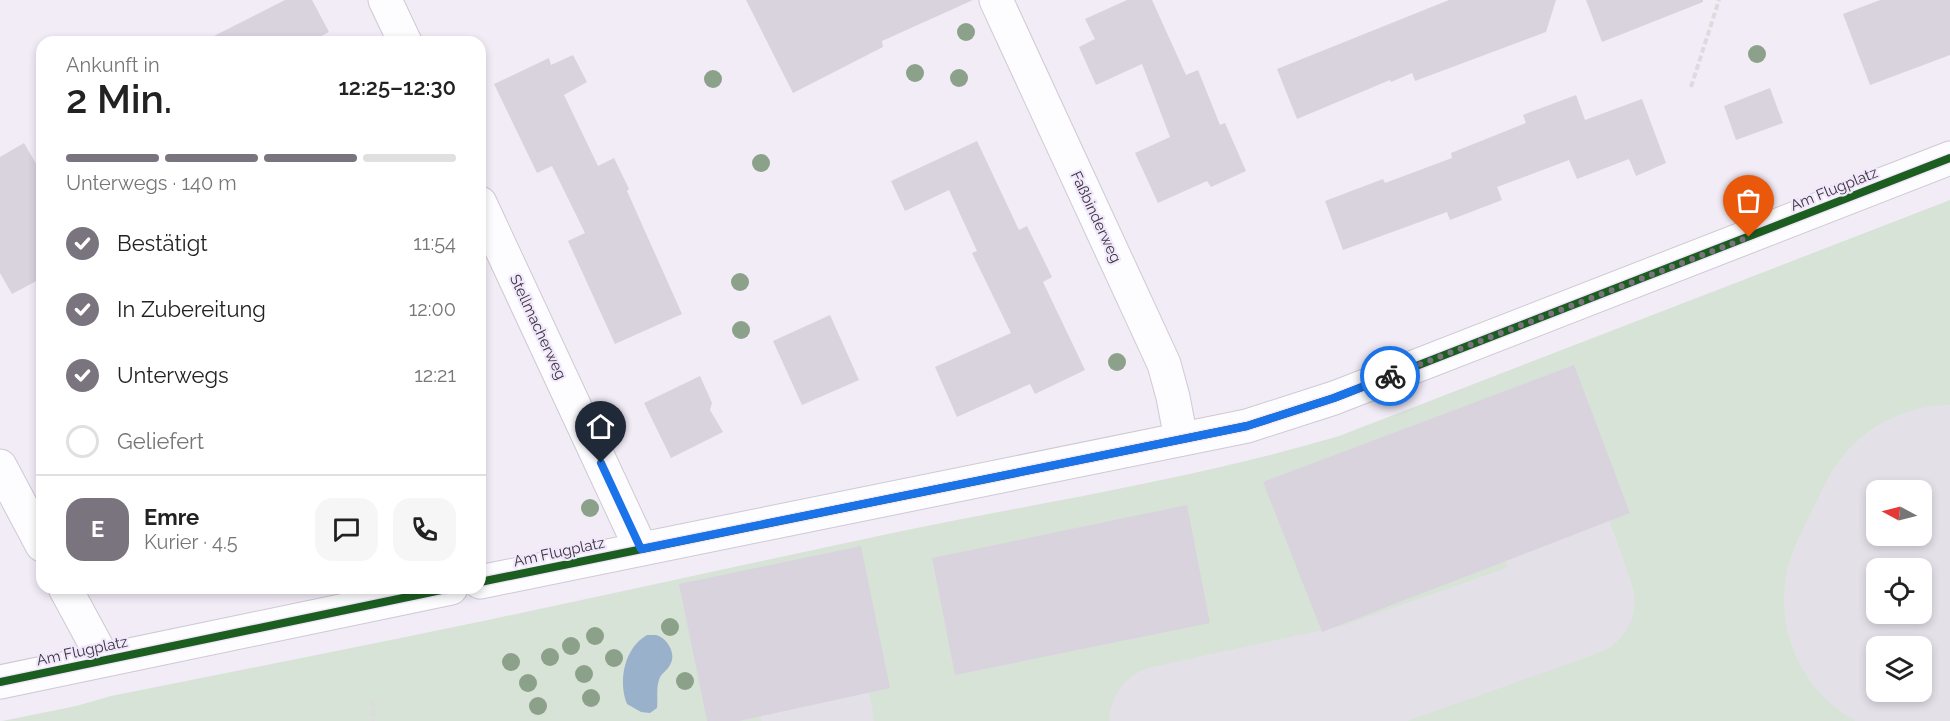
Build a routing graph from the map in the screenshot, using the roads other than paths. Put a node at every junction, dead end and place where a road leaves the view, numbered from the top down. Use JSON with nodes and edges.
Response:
{"nodes":[{"id":1,"x":386,"y":0,"type":"edge"},
{"id":2,"x":996,"y":0,"type":"edge"},
{"id":3,"x":402,"y":36,"type":"edge"},
{"id":4,"x":1950,"y":158,"type":"edge"},
{"id":5,"x":486,"y":216,"type":"edge"},
{"id":6,"x":1181,"y":439,"type":"junction"},
{"id":7,"x":0,"y":466,"type":"edge"},
{"id":8,"x":36,"y":534,"type":"edge"},
{"id":9,"x":641,"y":549,"type":"junction"},
{"id":10,"x":486,"y":581,"type":"edge"},
{"id":11,"x":68,"y":594,"type":"edge"},
{"id":12,"x":422,"y":594,"type":"edge"},
{"id":13,"x":104,"y":660,"type":"junction"},
{"id":14,"x":0,"y":682,"type":"edge"}],
"edges":[{"from":1,"to":3,"type":"street"},
{"from":2,"to":6,"type":"street","name":"Faßbinderweg"},
{"from":4,"to":6,"type":"street","name":"Am Flugplatz"},
{"from":5,"to":9,"type":"street","name":"Stellmacherweg"},
{"from":6,"to":9,"type":"street","name":"Am Flugplatz"},
{"from":7,"to":8,"type":"street"},
{"from":9,"to":10,"type":"street","name":"Am Flugplatz"},
{"from":11,"to":13,"type":"street"},
{"from":12,"to":13,"type":"street","name":"Am Flugplatz"},
{"from":13,"to":14,"type":"street","name":"Am Flugplatz"}]}
